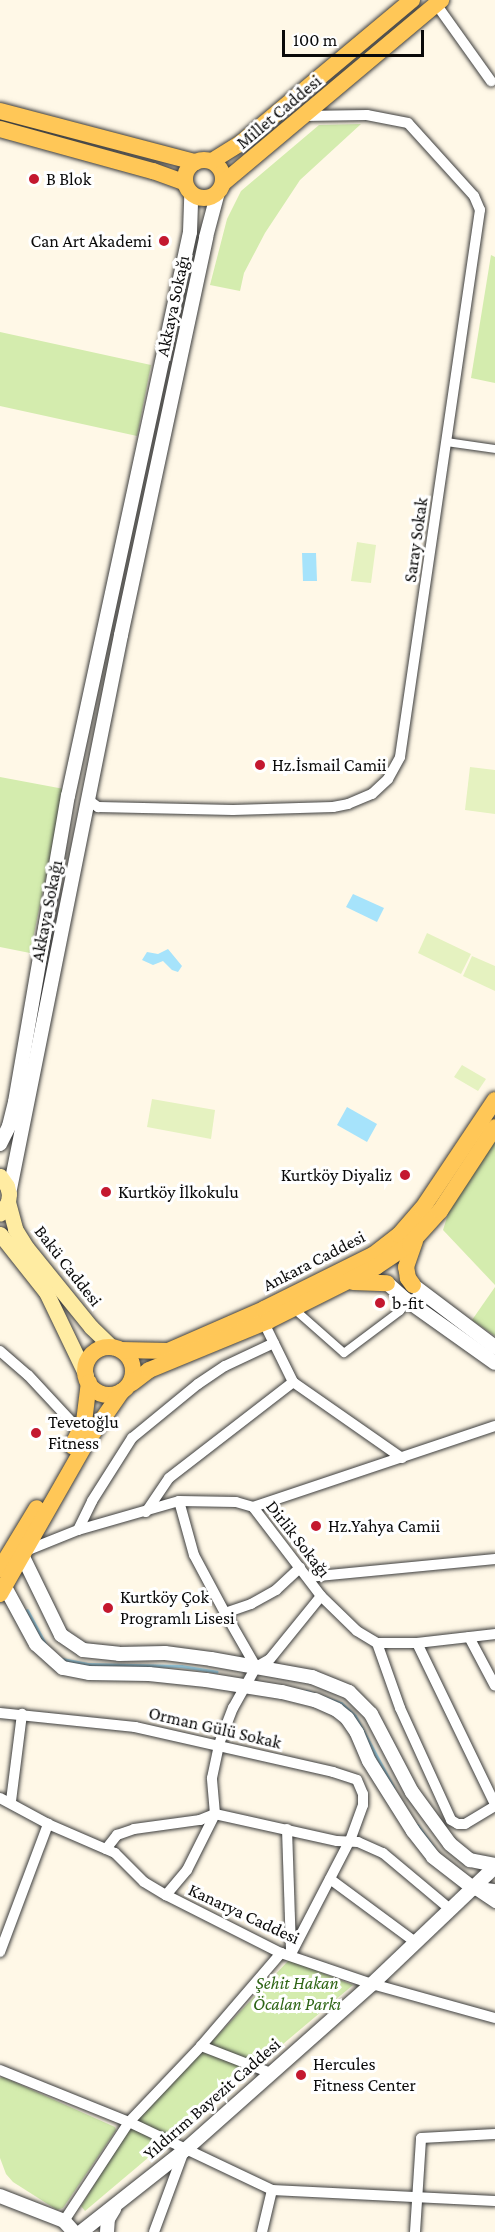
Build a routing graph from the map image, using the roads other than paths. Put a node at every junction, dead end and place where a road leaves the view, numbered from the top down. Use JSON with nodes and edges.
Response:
{"nodes":[{"id":1,"x":412,"y":0,"type":"edge"},
{"id":2,"x":437,"y":1,"type":"edge"},
{"id":3,"x":491,"y":81,"type":"dead end"},
{"id":4,"x":0,"y":111,"type":"edge"},
{"id":5,"x":303,"y":116,"type":"junction"},
{"id":6,"x":0,"y":129,"type":"edge"},
{"id":7,"x":212,"y":161,"type":"junction"},
{"id":8,"x":195,"y":162,"type":"junction"},
{"id":9,"x":221,"y":187,"type":"junction"},
{"id":10,"x":188,"y":188,"type":"junction"},
{"id":11,"x":150,"y":425,"type":"junction"},
{"id":12,"x":166,"y":428,"type":"junction"},
{"id":13,"x":447,"y":441,"type":"junction"},
{"id":14,"x":495,"y":449,"type":"edge"},
{"id":15,"x":104,"y":631,"type":"junction"},
{"id":16,"x":121,"y":634,"type":"junction"},
{"id":17,"x":68,"y":796,"type":"junction"},
{"id":18,"x":87,"y":799,"type":"junction"},
{"id":19,"x":495,"y":1100,"type":"edge"},
{"id":20,"x":495,"y":1127,"type":"edge"},
{"id":21,"x":0,"y":1144,"type":"edge"},
{"id":22,"x":0,"y":1176,"type":"edge"},
{"id":23,"x":6,"y":1203,"type":"edge"},
{"id":24,"x":0,"y":1234,"type":"edge"},
{"id":25,"x":417,"y":1236,"type":"junction"},
{"id":26,"x":382,"y":1258,"type":"junction"},
{"id":27,"x":387,"y":1282,"type":"junction"},
{"id":28,"x":345,"y":1283,"type":"junction"},
{"id":29,"x":413,"y":1285,"type":"junction"},
{"id":30,"x":408,"y":1301,"type":"junction"},
{"id":31,"x":293,"y":1308,"type":"junction"},
{"id":32,"x":264,"y":1323,"type":"junction"},
{"id":33,"x":274,"y":1343,"type":"junction"},
{"id":34,"x":495,"y":1347,"type":"edge"},
{"id":35,"x":116,"y":1348,"type":"junction"},
{"id":36,"x":0,"y":1351,"type":"edge"},
{"id":37,"x":495,"y":1363,"type":"edge"},
{"id":38,"x":88,"y":1378,"type":"junction"},
{"id":39,"x":293,"y":1382,"type":"junction"},
{"id":40,"x":127,"y":1387,"type":"junction"},
{"id":41,"x":495,"y":1426,"type":"edge"},
{"id":42,"x":80,"y":1431,"type":"junction"},
{"id":43,"x":402,"y":1458,"type":"junction"},
{"id":44,"x":179,"y":1501,"type":"junction"},
{"id":45,"x":253,"y":1507,"type":"junction"},
{"id":46,"x":146,"y":1512,"type":"junction"},
{"id":47,"x":78,"y":1530,"type":"junction"},
{"id":48,"x":16,"y":1550,"type":"edge"},
{"id":49,"x":495,"y":1559,"type":"edge"},
{"id":50,"x":300,"y":1568,"type":"junction"},
{"id":51,"x":0,"y":1569,"type":"edge"},
{"id":52,"x":308,"y":1577,"type":"junction"},
{"id":53,"x":2,"y":1591,"type":"edge"},
{"id":54,"x":321,"y":1596,"type":"junction"},
{"id":55,"x":225,"y":1613,"type":"junction"},
{"id":56,"x":495,"y":1634,"type":"edge"},
{"id":57,"x":469,"y":1637,"type":"junction"},
{"id":58,"x":377,"y":1642,"type":"junction"},
{"id":59,"x":417,"y":1643,"type":"junction"},
{"id":60,"x":256,"y":1667,"type":"junction"},
{"id":61,"x":495,"y":1686,"type":"edge"},
{"id":62,"x":244,"y":1687,"type":"junction"},
{"id":63,"x":0,"y":1713,"type":"edge"},
{"id":64,"x":22,"y":1714,"type":"junction"},
{"id":65,"x":219,"y":1744,"type":"junction"},
{"id":66,"x":5,"y":1799,"type":"edge"},
{"id":67,"x":495,"y":1805,"type":"edge"},
{"id":68,"x":215,"y":1814,"type":"junction"},
{"id":69,"x":48,"y":1824,"type":"junction"},
{"id":70,"x":287,"y":1829,"type":"junction"},
{"id":71,"x":350,"y":1840,"type":"junction"},
{"id":72,"x":106,"y":1849,"type":"junction"},
{"id":73,"x":495,"y":1866,"type":"edge"},
{"id":74,"x":330,"y":1879,"type":"junction"},
{"id":75,"x":473,"y":1888,"type":"junction"},
{"id":76,"x":495,"y":1891,"type":"edge"},
{"id":77,"x":166,"y":1895,"type":"junction"},
{"id":78,"x":495,"y":1903,"type":"edge"},
{"id":79,"x":450,"y":1909,"type":"junction"},
{"id":80,"x":415,"y":1942,"type":"junction"},
{"id":81,"x":0,"y":1952,"type":"edge"},
{"id":82,"x":286,"y":1953,"type":"junction"},
{"id":83,"x":372,"y":1983,"type":"junction"},
{"id":84,"x":495,"y":2018,"type":"edge"},
{"id":85,"x":201,"y":2046,"type":"junction"},
{"id":86,"x":0,"y":2070,"type":"edge"},
{"id":87,"x":271,"y":2073,"type":"junction"},
{"id":88,"x":129,"y":2122,"type":"junction"},
{"id":89,"x":495,"y":2134,"type":"edge"},
{"id":90,"x":185,"y":2150,"type":"junction"},
{"id":91,"x":272,"y":2190,"type":"junction"},
{"id":92,"x":0,"y":2196,"type":"edge"},
{"id":93,"x":417,"y":2197,"type":"junction"},
{"id":94,"x":120,"y":2201,"type":"junction"},
{"id":95,"x":495,"y":2201,"type":"edge"},
{"id":96,"x":64,"y":2221,"type":"junction"},
{"id":97,"x":74,"y":2232,"type":"edge"},
{"id":98,"x":81,"y":2232,"type":"edge"},
{"id":99,"x":107,"y":2232,"type":"edge"},
{"id":100,"x":154,"y":2232,"type":"edge"},
{"id":101,"x":262,"y":2232,"type":"edge"},
{"id":102,"x":415,"y":2232,"type":"edge"}],
"edges":[{"from":1,"to":7,"type":"main road","name":"Millet Caddesi"},
{"from":2,"to":3,"type":"street"},
{"from":2,"to":5,"type":"main road","name":"Millet Caddesi"},
{"from":4,"to":8,"type":"main road"},
{"from":5,"to":9,"type":"main road","name":"Millet Caddesi"},
{"from":5,"to":13,"type":"street","name":"Saray Sokak"},
{"from":6,"to":10,"type":"main road"},
{"from":7,"to":8,"type":"main road"},
{"from":7,"to":9,"type":"main road"},
{"from":8,"to":10,"type":"main road"},
{"from":9,"to":10,"type":"main road"},
{"from":9,"to":12,"type":"street","name":"Akkaya Sokağı"},
{"from":10,"to":11,"type":"street","name":"Akkaya Sokağı"},
{"from":11,"to":12,"type":"street"},
{"from":11,"to":15,"type":"street","name":"Akkaya Sokağı"},
{"from":12,"to":16,"type":"street","name":"Akkaya Sokağı"},
{"from":13,"to":14,"type":"street"},
{"from":13,"to":18,"type":"street","name":"Saray Sokak"},
{"from":15,"to":16,"type":"street"},
{"from":15,"to":17,"type":"street","name":"Akkaya Sokağı"},
{"from":16,"to":18,"type":"street","name":"Akkaya Sokağı"},
{"from":17,"to":18,"type":"street"},
{"from":17,"to":21,"type":"street","name":"Akkaya Sokağı"},
{"from":18,"to":23,"type":"street","name":"Akkaya Sokağı"},
{"from":19,"to":26,"type":"main road","name":"Ankara Caddesi"},
{"from":20,"to":25,"type":"main road","name":"Ankara Caddesi"},
{"from":22,"to":23,"type":"main road","name":"Bakü Caddesi"},
{"from":23,"to":35,"type":"main road","name":"Bakü Caddesi"},
{"from":24,"to":38,"type":"main road","name":"Bakü Caddesi"},
{"from":25,"to":26,"type":"main road","name":"Ankara Caddesi"},
{"from":25,"to":29,"type":"main road"},
{"from":26,"to":27,"type":"main road"},
{"from":26,"to":28,"type":"main road","name":"Ankara Caddesi"},
{"from":26,"to":29,"type":"main road"},
{"from":26,"to":35,"type":"main road","name":"Ankara Caddesi"},
{"from":27,"to":28,"type":"main road"},
{"from":27,"to":30,"type":"street"},
{"from":28,"to":31,"type":"main road","name":"Ankara Caddesi"},
{"from":29,"to":34,"type":"street"},
{"from":30,"to":31,"type":"street"},
{"from":30,"to":37,"type":"street"},
{"from":31,"to":32,"type":"main road","name":"Ankara Caddesi"},
{"from":32,"to":33,"type":"street"},
{"from":32,"to":40,"type":"main road","name":"Ankara Caddesi"},
{"from":33,"to":39,"type":"street"},
{"from":33,"to":47,"type":"street"},
{"from":35,"to":38,"type":"main road"},
{"from":35,"to":40,"type":"main road"},
{"from":36,"to":42,"type":"street"},
{"from":38,"to":40,"type":"main road"},
{"from":38,"to":42,"type":"main road","name":"Ankara Caddesi"},
{"from":39,"to":43,"type":"street"},
{"from":39,"to":46,"type":"street"},
{"from":40,"to":48,"type":"main road","name":"Ankara Caddesi"},
{"from":41,"to":43,"type":"street"},
{"from":42,"to":48,"type":"main road","name":"Ankara Caddesi"},
{"from":43,"to":45,"type":"street"},
{"from":44,"to":45,"type":"street","name":"Dirlik Sokağı"},
{"from":44,"to":46,"type":"street","name":"Dirlik Sokağı"},
{"from":44,"to":55,"type":"street"},
{"from":45,"to":50,"type":"street","name":"Dirlik Sokağı"},
{"from":46,"to":47,"type":"street","name":"Dirlik Sokağı"},
{"from":47,"to":48,"type":"street","name":"Dirlik Sokağı"},
{"from":48,"to":51,"type":"main road","name":"Ankara Caddesi"},
{"from":48,"to":53,"type":"main road","name":"Ankara Caddesi"},
{"from":48,"to":60,"type":"street"},
{"from":49,"to":52,"type":"street"},
{"from":50,"to":52,"type":"street","name":"Dirlik Sokağı"},
{"from":50,"to":55,"type":"street"},
{"from":52,"to":54,"type":"street","name":"Dirlik Sokağı"},
{"from":53,"to":62,"type":"street"},
{"from":54,"to":58,"type":"street","name":"Dirlik Sokağı"},
{"from":54,"to":60,"type":"street"},
{"from":55,"to":60,"type":"street"},
{"from":56,"to":57,"type":"street"},
{"from":57,"to":59,"type":"street"},
{"from":57,"to":61,"type":"street"},
{"from":58,"to":59,"type":"street"},
{"from":58,"to":67,"type":"street"},
{"from":59,"to":67,"type":"street"},
{"from":60,"to":62,"type":"street"},
{"from":60,"to":73,"type":"street"},
{"from":62,"to":65,"type":"street"},
{"from":62,"to":75,"type":"street"},
{"from":63,"to":64,"type":"street","name":"Orman Gülü Sokak"},
{"from":64,"to":65,"type":"street","name":"Orman Gülü Sokak"},
{"from":64,"to":66,"type":"street"},
{"from":65,"to":68,"type":"street"},
{"from":65,"to":71,"type":"street","name":"Orman Gülü Sokak"},
{"from":66,"to":69,"type":"street","name":"Kanarya Caddesi"},
{"from":68,"to":70,"type":"street"},
{"from":68,"to":72,"type":"street"},
{"from":68,"to":77,"type":"street"},
{"from":69,"to":72,"type":"street","name":"Kanarya Caddesi"},
{"from":69,"to":81,"type":"street"},
{"from":70,"to":71,"type":"street"},
{"from":70,"to":82,"type":"street"},
{"from":71,"to":74,"type":"street"},
{"from":71,"to":79,"type":"street"},
{"from":72,"to":77,"type":"street","name":"Kanarya Caddesi"},
{"from":73,"to":75,"type":"street","name":"Yıldırım Bayezit Caddesi"},
{"from":74,"to":80,"type":"street"},
{"from":74,"to":82,"type":"street"},
{"from":75,"to":76,"type":"street"},
{"from":75,"to":78,"type":"street"},
{"from":75,"to":79,"type":"street","name":"Yıldırım Bayezit Caddesi"},
{"from":77,"to":82,"type":"street","name":"Kanarya Caddesi"},
{"from":79,"to":80,"type":"street","name":"Yıldırım Bayezit Caddesi"},
{"from":80,"to":83,"type":"street","name":"Yıldırım Bayezit Caddesi"},
{"from":82,"to":83,"type":"street","name":"Kanarya Caddesi"},
{"from":82,"to":85,"type":"street"},
{"from":83,"to":84,"type":"street","name":"Kanarya Caddesi"},
{"from":83,"to":87,"type":"street","name":"Yıldırım Bayezit Caddesi"},
{"from":85,"to":87,"type":"street"},
{"from":85,"to":88,"type":"street"},
{"from":86,"to":88,"type":"street"},
{"from":87,"to":90,"type":"street","name":"Yıldırım Bayezit Caddesi"},
{"from":88,"to":90,"type":"street"},
{"from":88,"to":96,"type":"street"},
{"from":89,"to":93,"type":"street"},
{"from":90,"to":91,"type":"street"},
{"from":90,"to":94,"type":"street","name":"Yıldırım Bayezit Caddesi"},
{"from":90,"to":100,"type":"street"},
{"from":91,"to":93,"type":"street"},
{"from":91,"to":101,"type":"street"},
{"from":92,"to":96,"type":"street"},
{"from":93,"to":95,"type":"street"},
{"from":93,"to":102,"type":"street"},
{"from":94,"to":98,"type":"street","name":"Yıldırım Bayezit Caddesi"},
{"from":94,"to":99,"type":"street"},
{"from":96,"to":97,"type":"street"}]}
